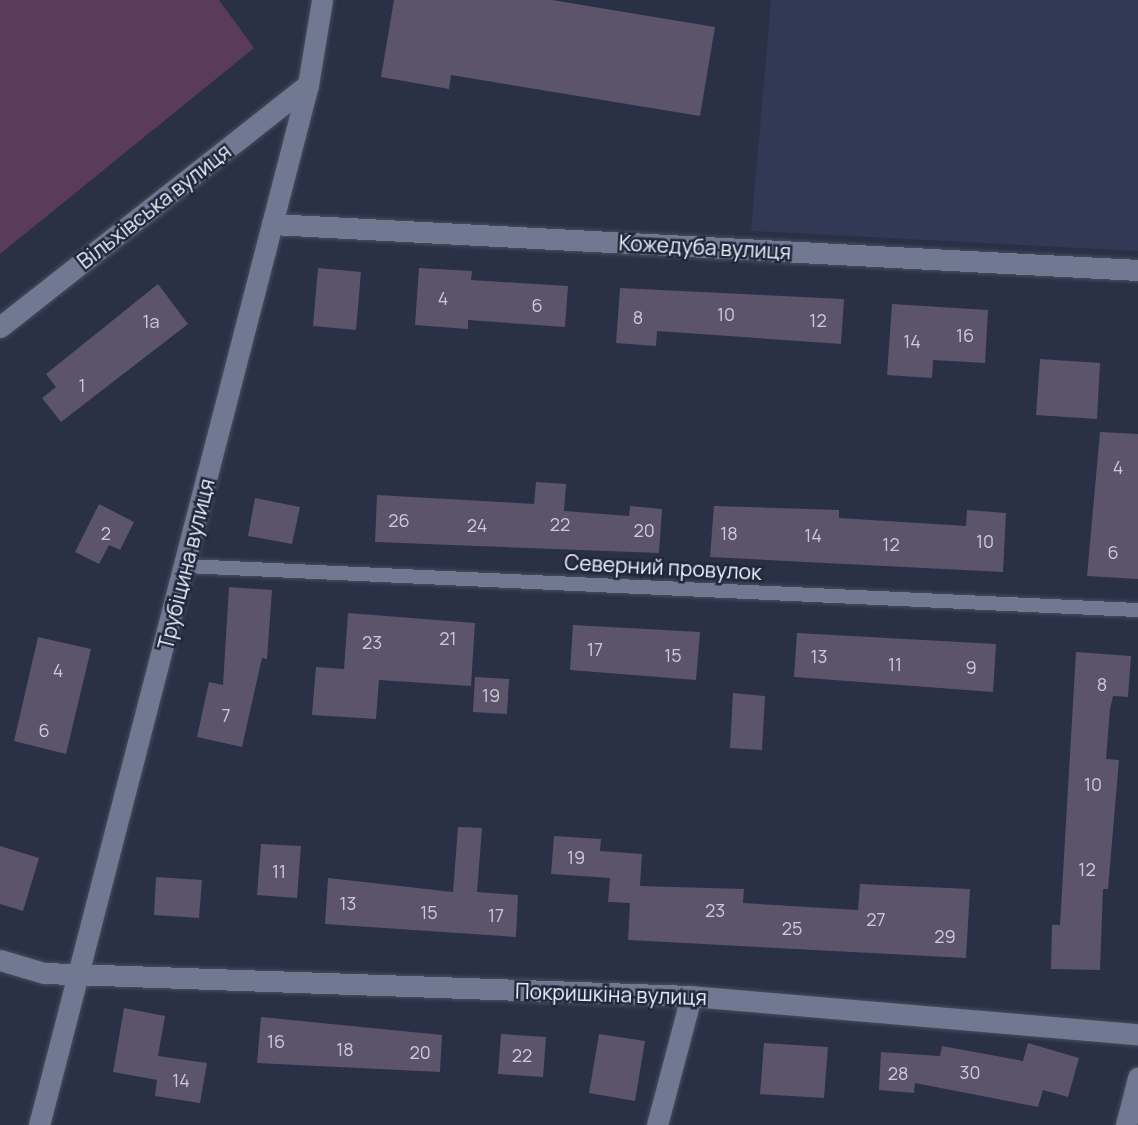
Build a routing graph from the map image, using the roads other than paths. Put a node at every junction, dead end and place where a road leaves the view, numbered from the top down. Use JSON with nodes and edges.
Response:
{"nodes":[{"id":1,"x":322,"y":0,"type":"edge"},
{"id":2,"x":308,"y":85,"type":"junction"},
{"id":3,"x":272,"y":224,"type":"junction"},
{"id":4,"x":1138,"y":270,"type":"edge"},
{"id":5,"x":0,"y":327,"type":"edge"},
{"id":6,"x":186,"y":566,"type":"junction"},
{"id":7,"x":1138,"y":610,"type":"edge"},
{"id":8,"x":0,"y":960,"type":"edge"},
{"id":9,"x":83,"y":973,"type":"junction"},
{"id":10,"x":691,"y":996,"type":"junction"},
{"id":11,"x":1138,"y":1034,"type":"edge"},
{"id":12,"x":1138,"y":1078,"type":"edge"},
{"id":13,"x":39,"y":1125,"type":"edge"},
{"id":14,"x":657,"y":1125,"type":"edge"},
{"id":15,"x":1126,"y":1125,"type":"edge"}],
"edges":[{"from":1,"to":2,"type":"street","name":"Трубіцина вулиця"},
{"from":2,"to":3,"type":"street","name":"Трубіцина вулиця"},
{"from":2,"to":5,"type":"street","name":"Вільхівська вулиця"},
{"from":3,"to":4,"type":"street","name":"Кожедуба вулиця"},
{"from":3,"to":6,"type":"street","name":"Трубіцина вулиця"},
{"from":6,"to":7,"type":"lane","name":"Северний провулок"},
{"from":6,"to":9,"type":"street","name":"Трубіцина вулиця"},
{"from":8,"to":9,"type":"street","name":"Покришкіна вулиця"},
{"from":9,"to":10,"type":"street","name":"Покришкіна вулиця"},
{"from":9,"to":13,"type":"street","name":"Трубіцина вулиця"},
{"from":10,"to":11,"type":"street","name":"Покришкіна вулиця"},
{"from":10,"to":14,"type":"street"},
{"from":12,"to":15,"type":"street"}]}
